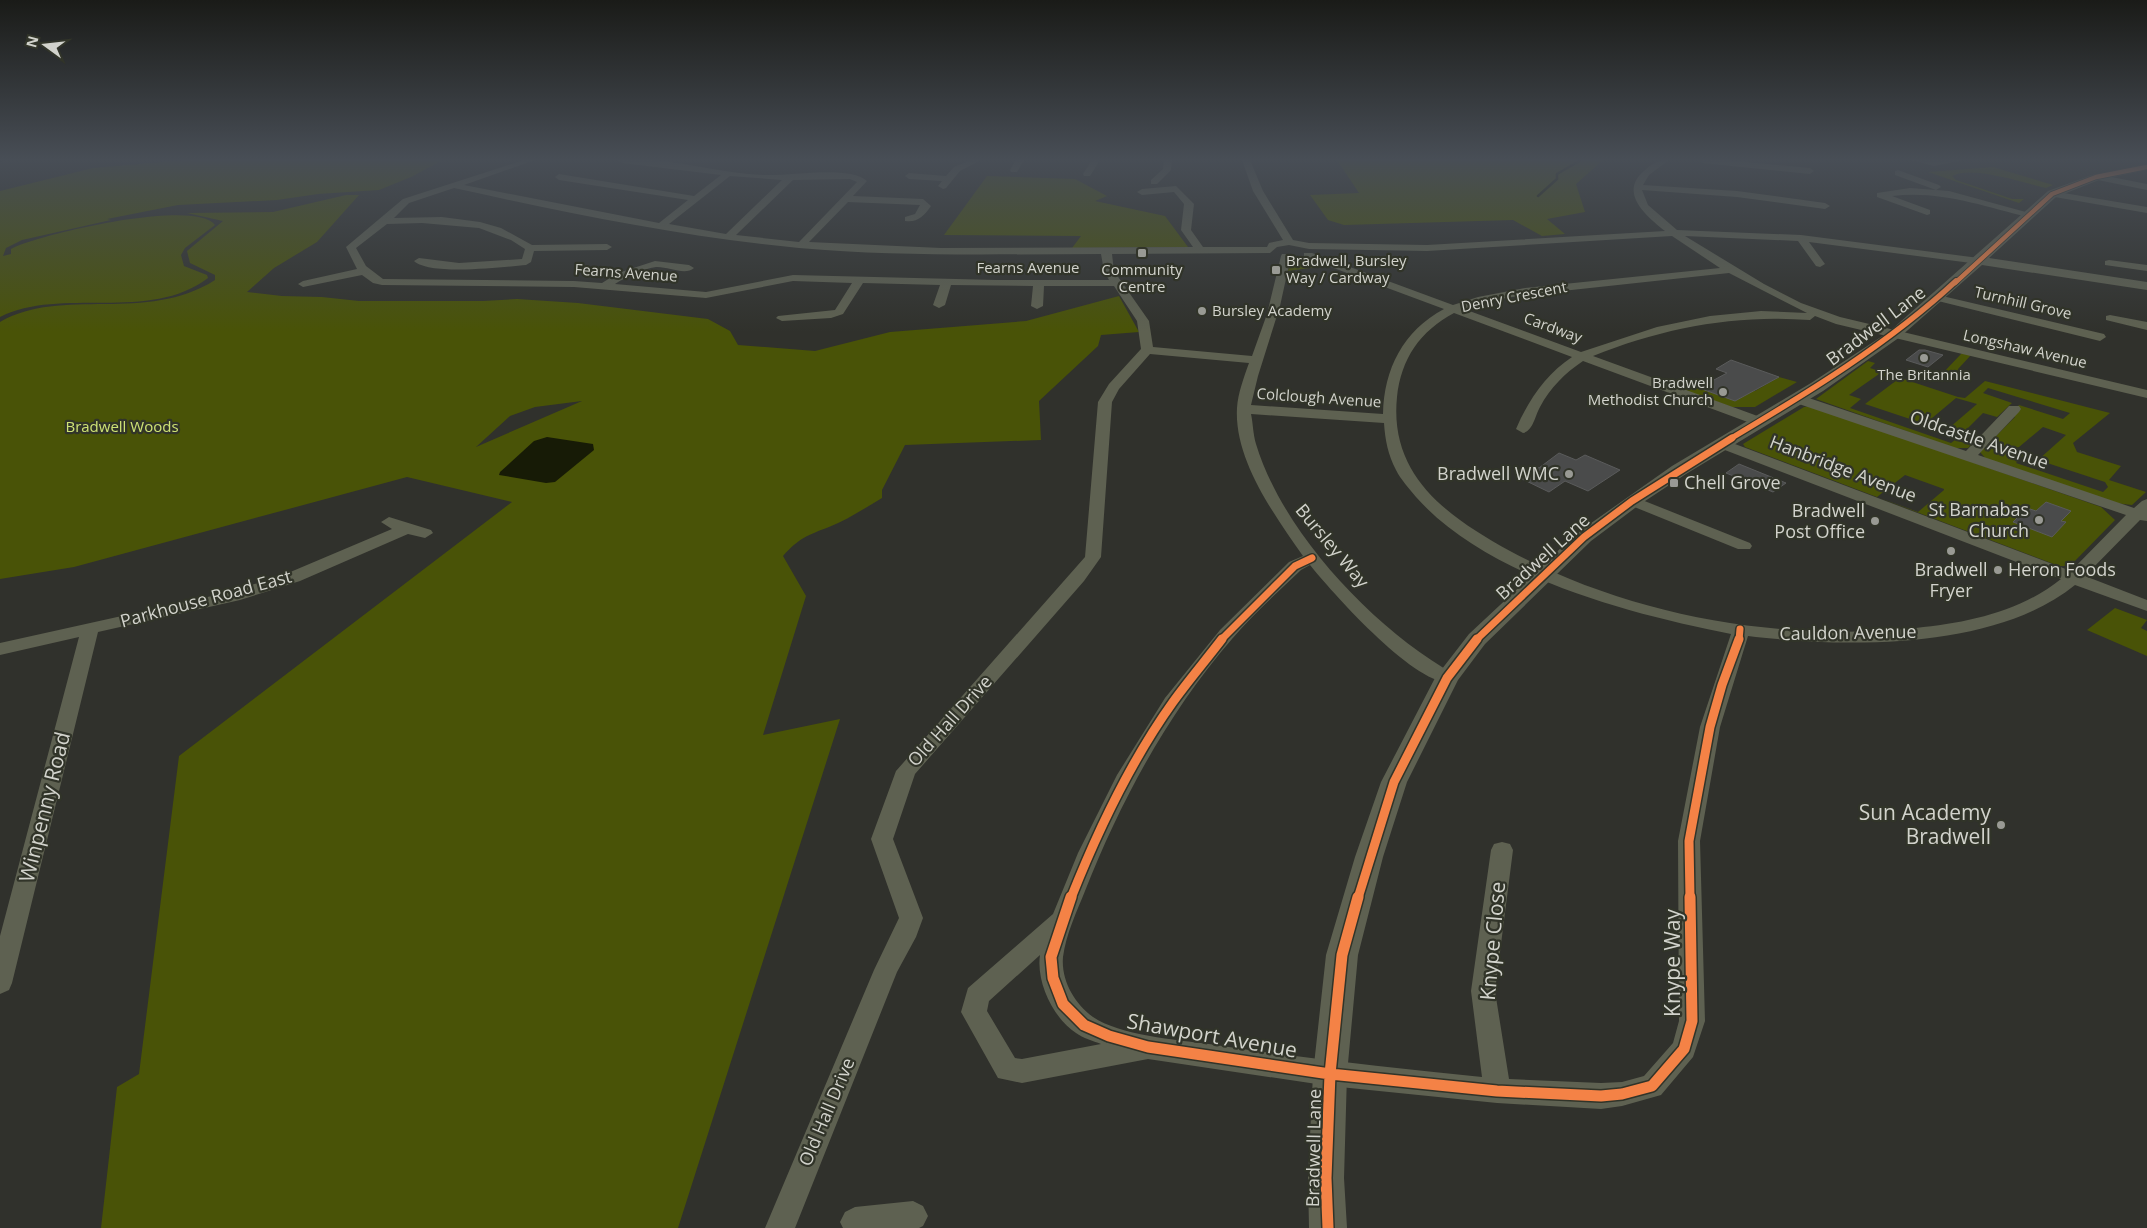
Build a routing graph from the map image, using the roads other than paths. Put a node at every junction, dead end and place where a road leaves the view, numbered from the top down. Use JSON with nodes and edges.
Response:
{"nodes":[{"id":1,"x":389,"y":217,"type":"edge"},
{"id":2,"x":617,"y":217,"type":"edge"},
{"id":3,"x":672,"y":217,"type":"edge"},
{"id":4,"x":749,"y":217,"type":"edge"},
{"id":5,"x":829,"y":217,"type":"edge"},
{"id":6,"x":914,"y":217,"type":"edge"},
{"id":7,"x":1187,"y":217,"type":"edge"},
{"id":8,"x":1272,"y":217,"type":"edge"},
{"id":9,"x":1657,"y":217,"type":"edge"},
{"id":10,"x":2025,"y":217,"type":"edge"},
{"id":11,"x":908,"y":219,"type":"dead end"},
{"id":12,"x":385,"y":221,"type":"junction"},
{"id":13,"x":661,"y":226,"type":"junction"},
{"id":14,"x":1674,"y":233,"type":"junction"},
{"id":15,"x":728,"y":238,"type":"junction"},
{"id":16,"x":1802,"y":238,"type":"junction"},
{"id":17,"x":801,"y":245,"type":"junction"},
{"id":18,"x":607,"y":247,"type":"dead end"},
{"id":19,"x":530,"y":248,"type":"junction"},
{"id":20,"x":1288,"y":249,"type":"junction"},
{"id":21,"x":1200,"y":250,"type":"junction"},
{"id":22,"x":1309,"y":250,"type":"junction"},
{"id":23,"x":1106,"y":251,"type":"junction"},
{"id":24,"x":419,"y":261,"type":"dead end"},
{"id":25,"x":1979,"y":261,"type":"junction"},
{"id":26,"x":2109,"y":262,"type":"dead end"},
{"id":27,"x":1820,"y":264,"type":"dead end"},
{"id":28,"x":689,"y":268,"type":"dead end"},
{"id":29,"x":2147,"y":268,"type":"edge"},
{"id":30,"x":1731,"y":270,"type":"junction"},
{"id":31,"x":365,"y":271,"type":"junction"},
{"id":32,"x":859,"y":281,"type":"junction"},
{"id":33,"x":947,"y":282,"type":"junction"},
{"id":34,"x":1039,"y":283,"type":"junction"},
{"id":35,"x":1117,"y":283,"type":"junction"},
{"id":36,"x":304,"y":284,"type":"dead end"},
{"id":37,"x":605,"y":286,"type":"junction"},
{"id":38,"x":2147,"y":286,"type":"edge"},
{"id":39,"x":1938,"y":298,"type":"junction"},
{"id":40,"x":939,"y":305,"type":"dead end"},
{"id":41,"x":1037,"y":306,"type":"dead end"},
{"id":42,"x":1453,"y":308,"type":"junction"},
{"id":43,"x":1796,"y":310,"type":"junction"},
{"id":44,"x":788,"y":316,"type":"dead end"},
{"id":45,"x":2110,"y":318,"type":"dead end"},
{"id":46,"x":2147,"y":326,"type":"edge"},
{"id":47,"x":1895,"y":334,"type":"junction"},
{"id":48,"x":2100,"y":337,"type":"dead end"},
{"id":49,"x":1147,"y":350,"type":"junction"},
{"id":50,"x":1582,"y":356,"type":"junction"},
{"id":51,"x":1255,"y":360,"type":"junction"},
{"id":52,"x":2147,"y":394,"type":"edge"},
{"id":53,"x":1798,"y":398,"type":"junction"},
{"id":54,"x":1244,"y":409,"type":"junction"},
{"id":55,"x":2014,"y":409,"type":"dead end"},
{"id":56,"x":1390,"y":419,"type":"junction"},
{"id":57,"x":1758,"y":421,"type":"junction"},
{"id":58,"x":1523,"y":429,"type":"dead end"},
{"id":59,"x":1722,"y":444,"type":"junction"},
{"id":60,"x":1969,"y":456,"type":"junction"},
{"id":61,"x":1632,"y":501,"type":"junction"},
{"id":62,"x":2144,"y":512,"type":"edge"},
{"id":63,"x":389,"y":522,"type":"dead end"},
{"id":64,"x":406,"y":529,"type":"junction"},
{"id":65,"x":425,"y":533,"type":"dead end"},
{"id":66,"x":1744,"y":546,"type":"dead end"},
{"id":67,"x":1312,"y":558,"type":"junction"},
{"id":68,"x":1544,"y":574,"type":"junction"},
{"id":69,"x":2074,"y":577,"type":"junction"},
{"id":70,"x":2147,"y":606,"type":"edge"},
{"id":71,"x":1740,"y":629,"type":"junction"},
{"id":72,"x":90,"y":630,"type":"junction"},
{"id":73,"x":0,"y":649,"type":"edge"},
{"id":74,"x":1447,"y":678,"type":"junction"},
{"id":75,"x":1502,"y":850,"type":"dead end"},
{"id":76,"x":1062,"y":920,"type":"junction"},
{"id":77,"x":0,"y":983,"type":"edge"},
{"id":78,"x":1148,"y":1047,"type":"junction"},
{"id":79,"x":1330,"y":1074,"type":"junction"},
{"id":80,"x":1497,"y":1091,"type":"junction"},
{"id":81,"x":895,"y":1221,"type":"edge"},
{"id":82,"x":854,"y":1222,"type":"dead end"},
{"id":83,"x":780,"y":1228,"type":"edge"},
{"id":84,"x":1328,"y":1228,"type":"edge"}],
"edges":[{"from":1,"to":12,"type":"street"},
{"from":2,"to":13,"type":"street"},
{"from":3,"to":13,"type":"street"},
{"from":4,"to":15,"type":"street"},
{"from":5,"to":17,"type":"street"},
{"from":6,"to":11,"type":"street"},
{"from":7,"to":21,"type":"street"},
{"from":8,"to":20,"type":"street"},
{"from":9,"to":14,"type":"street"},
{"from":10,"to":25,"type":"street","name":"Bradwell Lane"},
{"from":12,"to":19,"type":"street"},
{"from":12,"to":31,"type":"street"},
{"from":13,"to":15,"type":"street"},
{"from":14,"to":16,"type":"street"},
{"from":14,"to":22,"type":"street"},
{"from":14,"to":30,"type":"street"},
{"from":15,"to":17,"type":"street"},
{"from":16,"to":25,"type":"street"},
{"from":16,"to":27,"type":"street"},
{"from":17,"to":23,"type":"street"},
{"from":18,"to":19,"type":"street"},
{"from":19,"to":24,"type":"street"},
{"from":20,"to":21,"type":"street"},
{"from":20,"to":22,"type":"street"},
{"from":20,"to":51,"type":"street","name":"Bursley Way"},
{"from":21,"to":23,"type":"street"},
{"from":22,"to":42,"type":"street","name":"Cardway"},
{"from":23,"to":35,"type":"street"},
{"from":25,"to":38,"type":"street"},
{"from":25,"to":39,"type":"street","name":"Bradwell Lane"},
{"from":26,"to":29,"type":"street"},
{"from":28,"to":37,"type":"street"},
{"from":30,"to":42,"type":"street","name":"Denry Crescent"},
{"from":30,"to":43,"type":"street"},
{"from":31,"to":36,"type":"street"},
{"from":31,"to":37,"type":"street","name":"Fearns Avenue"},
{"from":32,"to":33,"type":"street","name":"Fearns Avenue"},
{"from":32,"to":37,"type":"street","name":"Fearns Avenue"},
{"from":32,"to":44,"type":"street"},
{"from":33,"to":34,"type":"street","name":"Fearns Avenue"},
{"from":33,"to":40,"type":"street"},
{"from":34,"to":35,"type":"street","name":"Fearns Avenue"},
{"from":34,"to":41,"type":"street"},
{"from":35,"to":49,"type":"street"},
{"from":39,"to":47,"type":"street","name":"Bradwell Lane"},
{"from":39,"to":48,"type":"street","name":"Turnhill Grove"},
{"from":42,"to":50,"type":"street","name":"Cardway"},
{"from":42,"to":56,"type":"street","name":"Denry Crescent"},
{"from":43,"to":47,"type":"street","name":"Longshaw Avenue"},
{"from":43,"to":50,"type":"street"},
{"from":45,"to":46,"type":"street"},
{"from":47,"to":52,"type":"street","name":"Longshaw Avenue"},
{"from":47,"to":53,"type":"street","name":"Bradwell Lane"},
{"from":49,"to":51,"type":"street"},
{"from":49,"to":83,"type":"street","name":"Old Hall Drive"},
{"from":50,"to":57,"type":"street","name":"Cardway"},
{"from":50,"to":58,"type":"street"},
{"from":51,"to":54,"type":"street","name":"Bursley Way"},
{"from":53,"to":57,"type":"street","name":"Bradwell Lane"},
{"from":53,"to":60,"type":"street","name":"Oldcastle Avenue"},
{"from":54,"to":56,"type":"street","name":"Colclough Avenue"},
{"from":54,"to":67,"type":"street","name":"Bursley Way"},
{"from":55,"to":60,"type":"street"},
{"from":56,"to":68,"type":"street","name":"Denry Crescent"},
{"from":57,"to":59,"type":"street","name":"Bradwell Lane"},
{"from":59,"to":61,"type":"street","name":"Bradwell Lane"},
{"from":59,"to":69,"type":"street","name":"Hanbridge Avenue"},
{"from":60,"to":62,"type":"street","name":"Oldcastle Avenue"},
{"from":61,"to":66,"type":"street"},
{"from":61,"to":68,"type":"street","name":"Bradwell Lane"},
{"from":62,"to":69,"type":"street","name":"Cauldon Avenue"},
{"from":63,"to":64,"type":"street"},
{"from":64,"to":65,"type":"street"},
{"from":64,"to":72,"type":"street","name":"Parkhouse Road East"},
{"from":67,"to":74,"type":"street","name":"Bursley Way"},
{"from":67,"to":76,"type":"street","name":"Shawport Avenue"},
{"from":68,"to":71,"type":"street","name":"Cauldon Avenue"},
{"from":68,"to":74,"type":"street","name":"Bradwell Lane"},
{"from":69,"to":70,"type":"street","name":"Hanbridge Avenue"},
{"from":69,"to":71,"type":"street","name":"Cauldon Avenue"},
{"from":71,"to":80,"type":"street","name":"Knype Way"},
{"from":72,"to":73,"type":"street","name":"Parkhouse Road East"},
{"from":72,"to":77,"type":"street","name":"Winpenny Road"},
{"from":74,"to":79,"type":"street","name":"Bradwell Lane"},
{"from":75,"to":80,"type":"street","name":"Knype Close"},
{"from":76,"to":78,"type":"street","name":"Shawport Avenue"},
{"from":76,"to":78,"type":"street","name":"Shawport Avenue"},
{"from":78,"to":79,"type":"street","name":"Shawport Avenue"},
{"from":79,"to":80,"type":"street","name":"Knype Way"},
{"from":79,"to":84,"type":"street","name":"Bradwell Lane"},
{"from":81,"to":82,"type":"street"}]}
